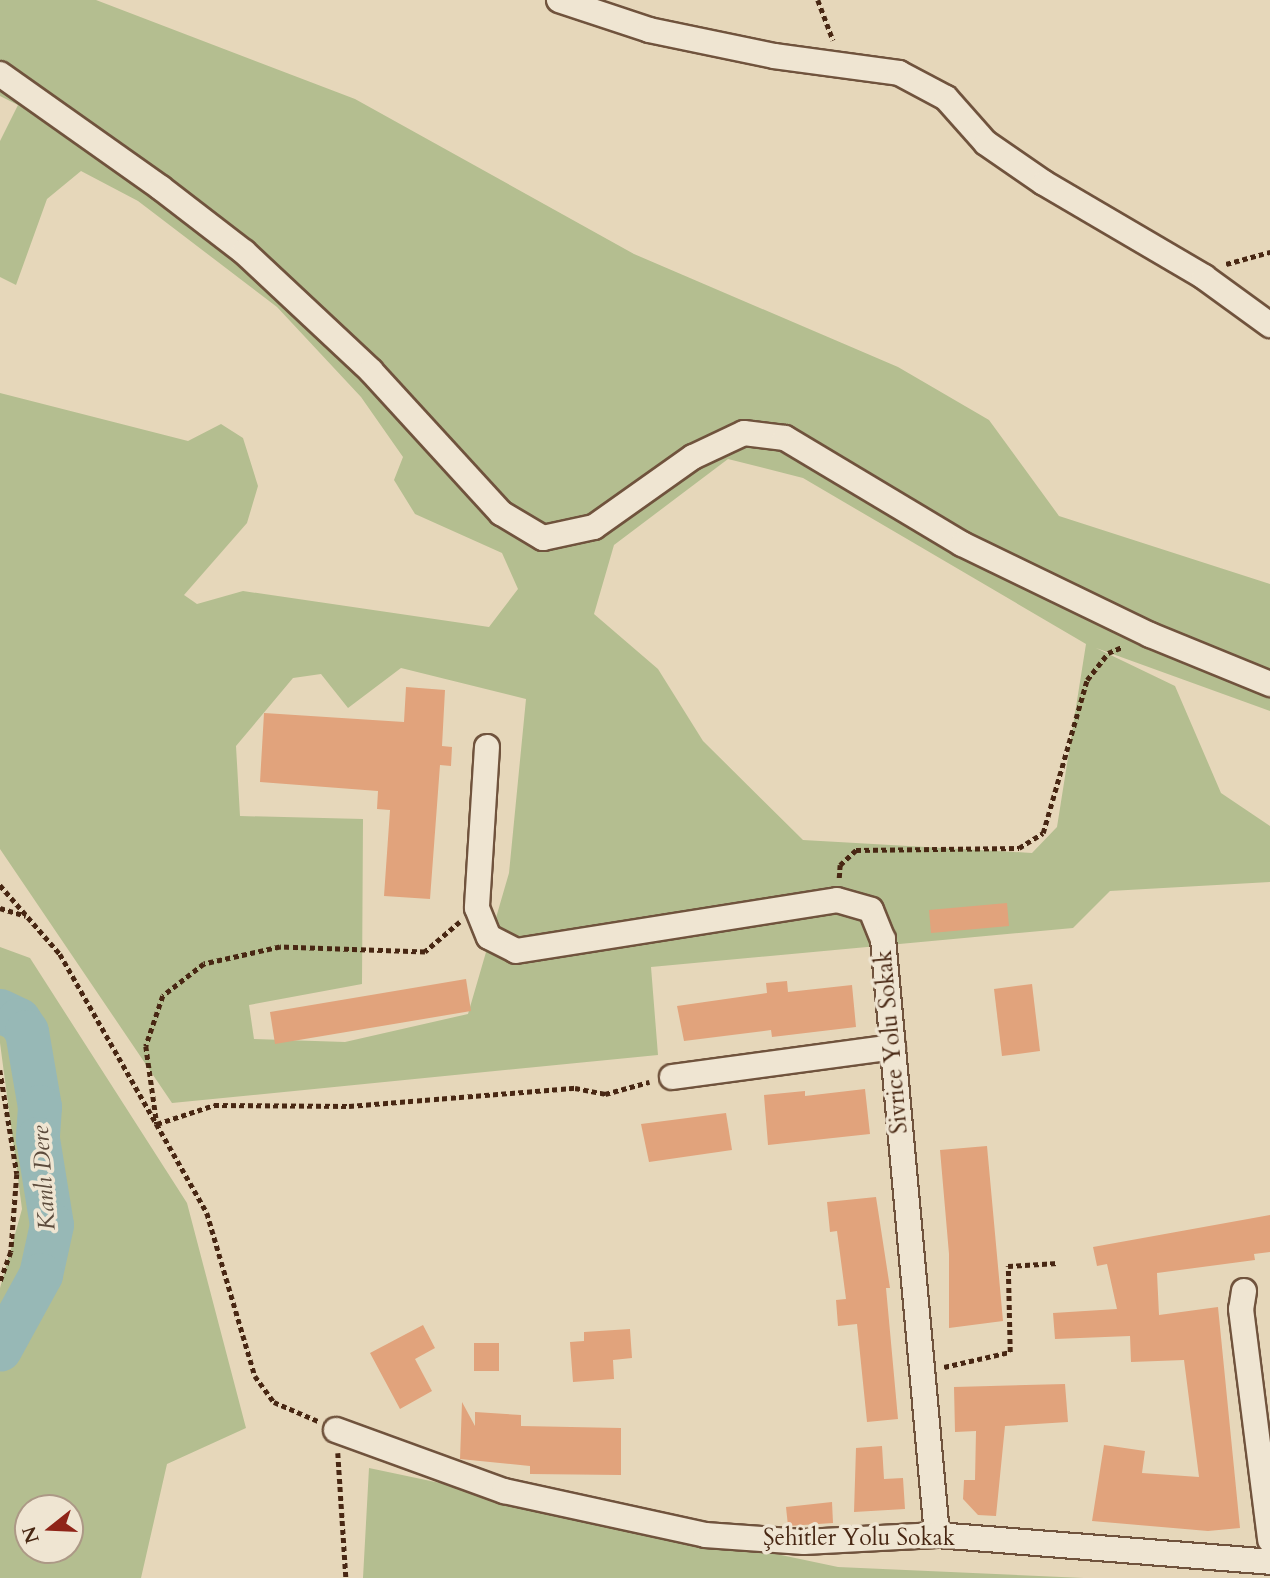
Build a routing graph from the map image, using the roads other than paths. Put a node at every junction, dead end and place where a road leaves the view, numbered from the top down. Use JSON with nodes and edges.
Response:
{"nodes":[{"id":1,"x":559,"y":0,"type":"edge"},
{"id":2,"x":0,"y":74,"type":"edge"},
{"id":3,"x":1270,"y":325,"type":"edge"},
{"id":4,"x":1270,"y":684,"type":"edge"},
{"id":5,"x":487,"y":747,"type":"dead end"},
{"id":6,"x":892,"y":1047,"type":"junction"},
{"id":7,"x":672,"y":1077,"type":"road end"},
{"id":8,"x":1244,"y":1291,"type":"dead end"},
{"id":9,"x":336,"y":1430,"type":"road end"},
{"id":10,"x":937,"y":1535,"type":"junction"},
{"id":11,"x":1270,"y":1540,"type":"edge"},
{"id":12,"x":1270,"y":1562,"type":"edge"}],
"edges":[{"from":1,"to":3,"type":"street"},
{"from":2,"to":4,"type":"street"},
{"from":5,"to":6,"type":"street","name":"Sivrice Yolu Sokak"},
{"from":6,"to":7,"type":"street"},
{"from":6,"to":10,"type":"street","name":"Sivrice Yolu Sokak"},
{"from":8,"to":11,"type":"street"},
{"from":9,"to":10,"type":"street","name":"Şehitler Yolu Sokak"},
{"from":10,"to":12,"type":"street","name":"Şehitler Yolu Sokak"}]}
